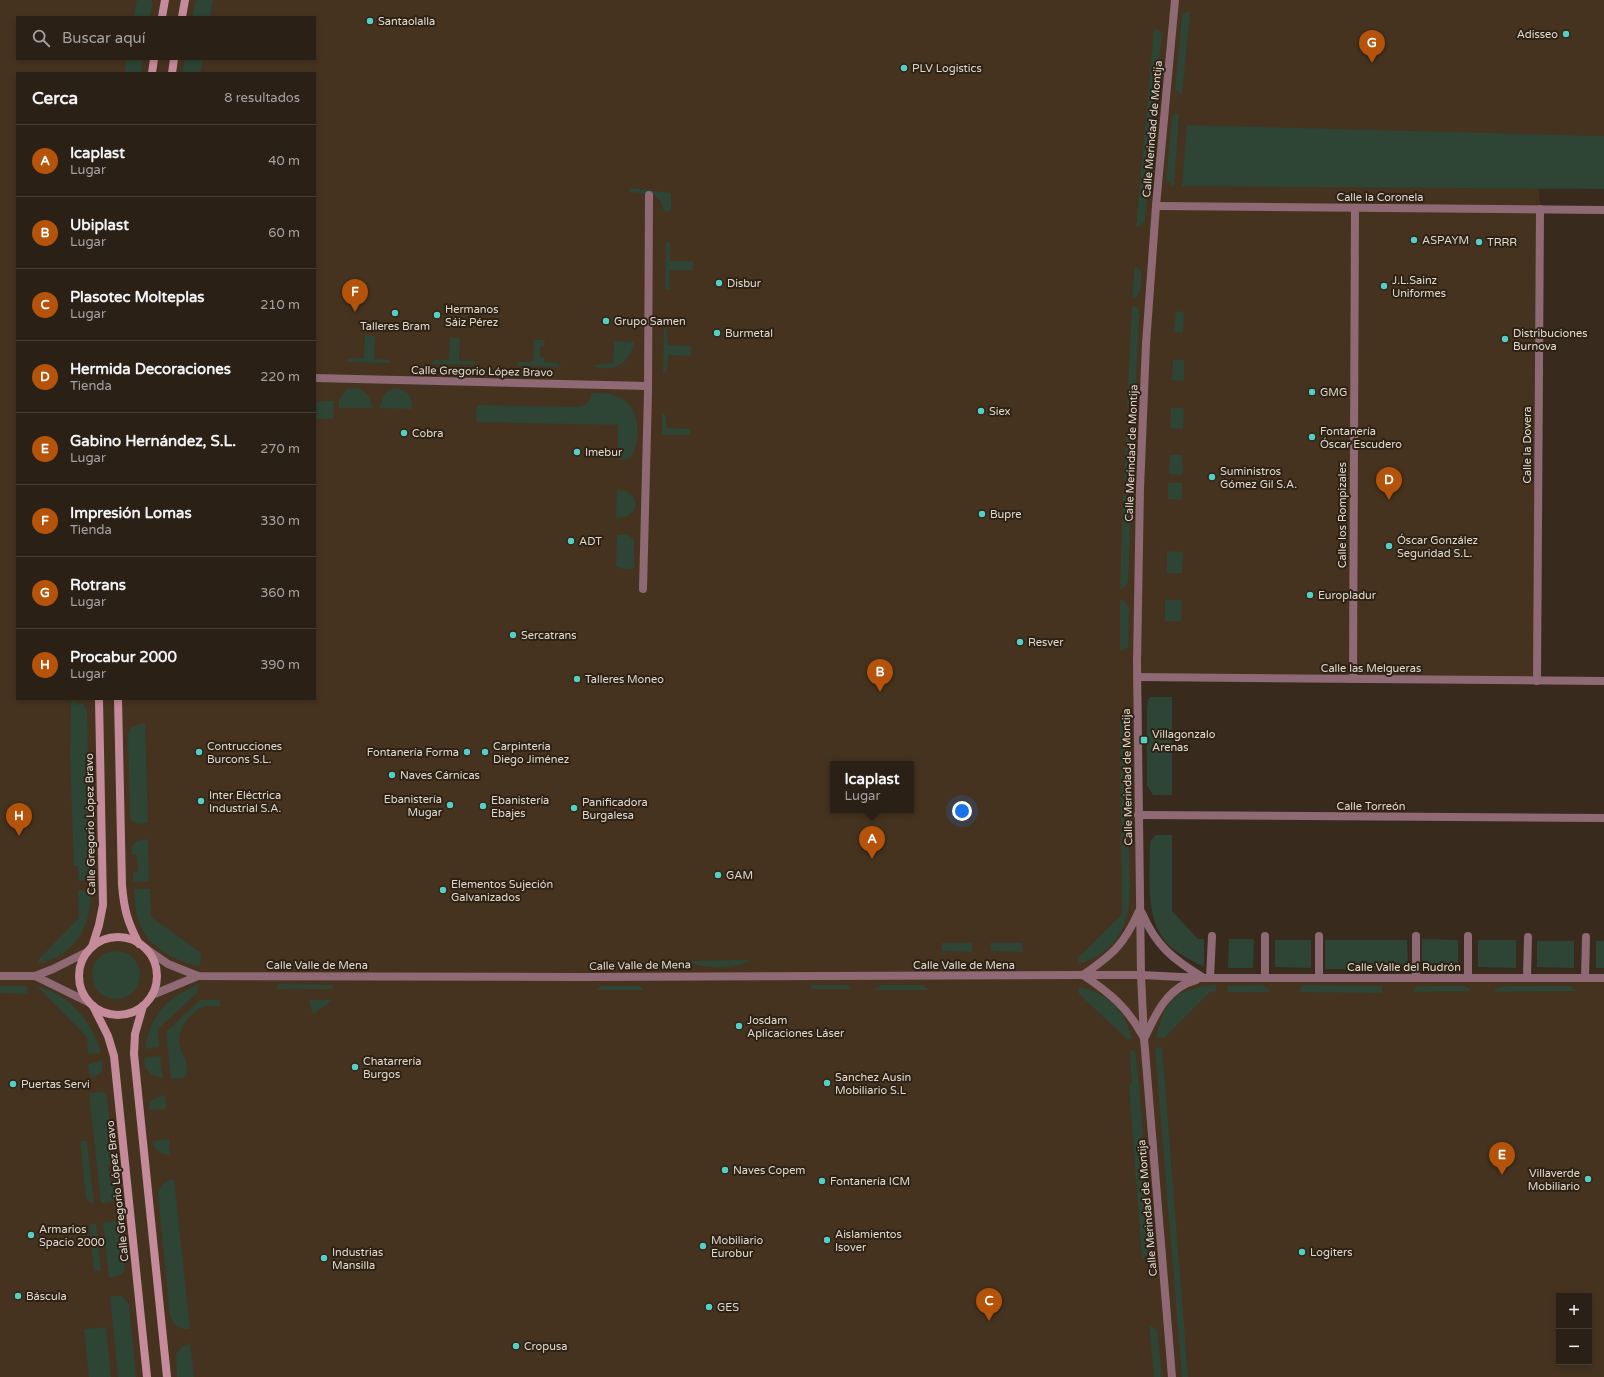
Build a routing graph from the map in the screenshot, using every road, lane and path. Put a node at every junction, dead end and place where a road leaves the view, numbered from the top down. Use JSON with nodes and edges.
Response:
{"nodes":[{"id":1,"x":165,"y":0,"type":"edge"},
{"id":2,"x":185,"y":0,"type":"edge"},
{"id":3,"x":1175,"y":0,"type":"edge"},
{"id":4,"x":162,"y":16,"type":"edge"},
{"id":5,"x":182,"y":16,"type":"edge"},
{"id":6,"x":154,"y":60,"type":"edge"},
{"id":7,"x":174,"y":60,"type":"edge"},
{"id":8,"x":152,"y":72,"type":"edge"},
{"id":9,"x":172,"y":72,"type":"edge"},
{"id":10,"x":649,"y":195,"type":"dead end"},
{"id":11,"x":1156,"y":206,"type":"junction"},
{"id":12,"x":1355,"y":208,"type":"junction"},
{"id":13,"x":1540,"y":209,"type":"junction"},
{"id":14,"x":1604,"y":210,"type":"edge"},
{"id":15,"x":316,"y":378,"type":"edge"},
{"id":16,"x":648,"y":386,"type":"junction"},
{"id":17,"x":643,"y":589,"type":"dead end"},
{"id":18,"x":1137,"y":678,"type":"junction"},
{"id":19,"x":1352,"y":679,"type":"junction"},
{"id":20,"x":1536,"y":681,"type":"junction"},
{"id":21,"x":1604,"y":681,"type":"edge"},
{"id":22,"x":99,"y":700,"type":"edge"},
{"id":23,"x":118,"y":700,"type":"edge"},
{"id":24,"x":1138,"y":816,"type":"junction"},
{"id":25,"x":1604,"y":818,"type":"edge"},
{"id":26,"x":1140,"y":908,"type":"junction"},
{"id":27,"x":1212,"y":936,"type":"dead end"},
{"id":28,"x":1265,"y":936,"type":"dead end"},
{"id":29,"x":1319,"y":936,"type":"dead end"},
{"id":30,"x":1416,"y":936,"type":"dead end"},
{"id":31,"x":1468,"y":936,"type":"dead end"},
{"id":32,"x":1528,"y":937,"type":"dead end"},
{"id":33,"x":1586,"y":937,"type":"dead end"},
{"id":34,"x":142,"y":946,"type":"junction"},
{"id":35,"x":89,"y":950,"type":"junction"},
{"id":36,"x":1083,"y":975,"type":"junction"},
{"id":37,"x":1141,"y":975,"type":"junction"},
{"id":38,"x":0,"y":976,"type":"edge"},
{"id":39,"x":35,"y":976,"type":"junction"},
{"id":40,"x":198,"y":976,"type":"junction"},
{"id":41,"x":1207,"y":978,"type":"junction"},
{"id":42,"x":1265,"y":978,"type":"junction"},
{"id":43,"x":1319,"y":978,"type":"junction"},
{"id":44,"x":1416,"y":978,"type":"junction"},
{"id":45,"x":1468,"y":978,"type":"junction"},
{"id":46,"x":1527,"y":978,"type":"junction"},
{"id":47,"x":1585,"y":978,"type":"junction"},
{"id":48,"x":1604,"y":978,"type":"edge"},
{"id":49,"x":152,"y":995,"type":"junction"},
{"id":50,"x":91,"y":1004,"type":"junction"},
{"id":51,"x":143,"y":1006,"type":"junction"},
{"id":52,"x":1144,"y":1038,"type":"junction"},
{"id":53,"x":147,"y":1377,"type":"edge"},
{"id":54,"x":166,"y":1377,"type":"edge"},
{"id":55,"x":1172,"y":1377,"type":"edge"}],
"edges":[{"from":1,"to":4,"type":"main road"},
{"from":2,"to":5,"type":"main road"},
{"from":3,"to":11,"type":"street","name":"Calle Merindad de Montija"},
{"from":6,"to":8,"type":"main road"},
{"from":7,"to":9,"type":"main road"},
{"from":10,"to":16,"type":"street"},
{"from":11,"to":12,"type":"street","name":"Calle la Coronela"},
{"from":11,"to":18,"type":"street","name":"Calle Merindad de Montija"},
{"from":12,"to":13,"type":"street","name":"Calle la Coronela"},
{"from":12,"to":19,"type":"street","name":"Calle los Rompizales"},
{"from":13,"to":14,"type":"street","name":"Calle la Coronela"},
{"from":13,"to":20,"type":"street","name":"Calle la Dovera"},
{"from":15,"to":16,"type":"street","name":"Calle Gregorio López Bravo"},
{"from":16,"to":17,"type":"street"},
{"from":18,"to":19,"type":"street","name":"Calle las Melgueras"},
{"from":18,"to":24,"type":"street","name":"Calle Merindad de Montija"},
{"from":19,"to":20,"type":"street","name":"Calle las Melgueras"},
{"from":20,"to":21,"type":"street","name":"Calle las Melgueras"},
{"from":22,"to":35,"type":"main road","name":"Calle Gregorio López Bravo"},
{"from":23,"to":34,"type":"main road"},
{"from":24,"to":25,"type":"street","name":"Calle Torreón"},
{"from":24,"to":26,"type":"street","name":"Calle Merindad de Montija"},
{"from":26,"to":36,"type":"street"},
{"from":26,"to":37,"type":"street","name":"Calle Merindad de Montija"},
{"from":26,"to":41,"type":"street","name":"Calle Merindad de Montija"},
{"from":27,"to":41,"type":"street"},
{"from":28,"to":42,"type":"street"},
{"from":29,"to":43,"type":"street"},
{"from":30,"to":44,"type":"street"},
{"from":31,"to":45,"type":"street"},
{"from":32,"to":46,"type":"street"},
{"from":33,"to":47,"type":"street"},
{"from":34,"to":35,"type":"main road"},
{"from":34,"to":40,"type":"street","name":"Calle Valle de Mena"},
{"from":34,"to":49,"type":"main road"},
{"from":35,"to":39,"type":"street"},
{"from":35,"to":50,"type":"main road"},
{"from":36,"to":37,"type":"street","name":"Calle Valle de Mena"},
{"from":36,"to":40,"type":"street","name":"Calle Valle de Mena"},
{"from":36,"to":52,"type":"street","name":"Calle Merindad de Montija"},
{"from":37,"to":41,"type":"street","name":"Calle Valle del Rudrón"},
{"from":37,"to":52,"type":"street","name":"Calle Merindad de Montija"},
{"from":38,"to":39,"type":"street"},
{"from":39,"to":50,"type":"street"},
{"from":40,"to":49,"type":"street","name":"Calle Valle de Mena"},
{"from":41,"to":42,"type":"street","name":"Calle Valle del Rudrón"},
{"from":41,"to":52,"type":"street","name":"Calle Valle del Rudrón"},
{"from":42,"to":43,"type":"street","name":"Calle Valle del Rudrón"},
{"from":43,"to":44,"type":"street","name":"Calle Valle del Rudrón"},
{"from":44,"to":45,"type":"street","name":"Calle Valle del Rudrón"},
{"from":45,"to":46,"type":"street","name":"Calle Valle del Rudrón"},
{"from":46,"to":47,"type":"street","name":"Calle Valle del Rudrón"},
{"from":47,"to":48,"type":"street","name":"Calle Valle del Rudrón"},
{"from":49,"to":51,"type":"main road"},
{"from":50,"to":51,"type":"main road"},
{"from":50,"to":53,"type":"main road","name":"Calle Gregorio López Bravo"},
{"from":51,"to":54,"type":"main road"},
{"from":52,"to":55,"type":"street","name":"Calle Merindad de Montija"}]}
